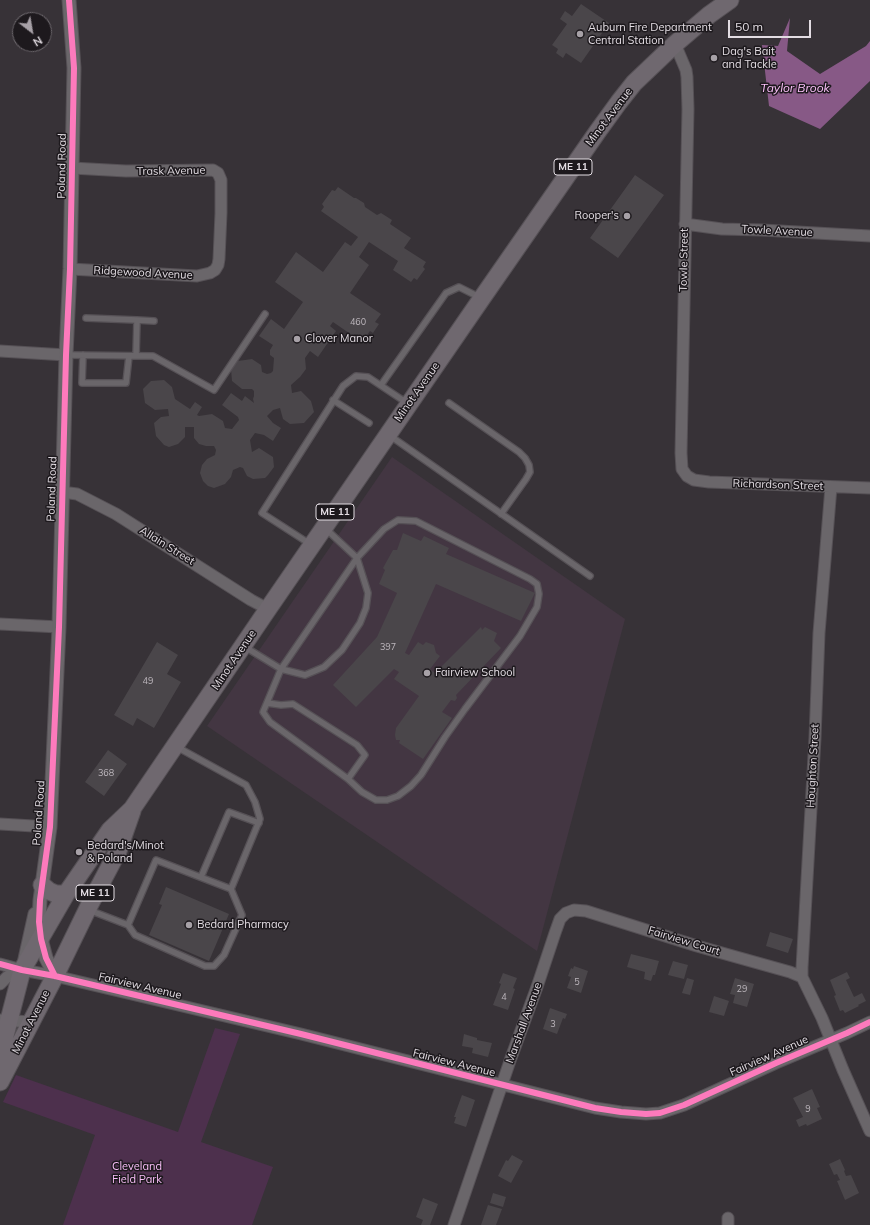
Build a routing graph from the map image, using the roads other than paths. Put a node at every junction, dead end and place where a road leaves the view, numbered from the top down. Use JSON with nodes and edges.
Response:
{"nodes":[{"id":1,"x":69,"y":0,"type":"edge"},
{"id":2,"x":730,"y":0,"type":"edge"},
{"id":3,"x":675,"y":44,"type":"junction"},
{"id":4,"x":72,"y":168,"type":"junction"},
{"id":5,"x":685,"y":224,"type":"junction"},
{"id":6,"x":870,"y":236,"type":"edge"},
{"id":7,"x":70,"y":269,"type":"junction"},
{"id":8,"x":215,"y":270,"type":"joint"},
{"id":9,"x":482,"y":298,"type":"junction"},
{"id":10,"x":265,"y":314,"type":"dead end"},
{"id":11,"x":86,"y":318,"type":"dead end"},
{"id":12,"x":137,"y":320,"type":"junction"},
{"id":13,"x":154,"y":320,"type":"dead end"},
{"id":14,"x":0,"y":351,"type":"edge"},
{"id":15,"x":66,"y":355,"type":"junction"},
{"id":16,"x":83,"y":355,"type":"junction"},
{"id":17,"x":129,"y":356,"type":"junction"},
{"id":18,"x":136,"y":356,"type":"junction"},
{"id":19,"x":381,"y":385,"type":"junction"},
{"id":20,"x":333,"y":400,"type":"junction"},
{"id":21,"x":449,"y":403,"type":"dead end"},
{"id":22,"x":409,"y":404,"type":"junction"},
{"id":23,"x":369,"y":423,"type":"dead end"},
{"id":24,"x":388,"y":435,"type":"junction"},
{"id":25,"x":687,"y":476,"type":"joint"},
{"id":26,"x":831,"y":487,"type":"junction"},
{"id":27,"x":870,"y":488,"type":"edge"},
{"id":28,"x":62,"y":492,"type":"junction"},
{"id":29,"x":501,"y":514,"type":"junction"},
{"id":30,"x":324,"y":528,"type":"junction"},
{"id":31,"x":312,"y":545,"type":"junction"},
{"id":32,"x":357,"y":558,"type":"junction"},
{"id":33,"x":590,"y":576,"type":"dead end"},
{"id":34,"x":268,"y":609,"type":"junction"},
{"id":35,"x":0,"y":624,"type":"edge"},
{"id":36,"x":58,"y":627,"type":"junction"},
{"id":37,"x":243,"y":646,"type":"junction"},
{"id":38,"x":281,"y":669,"type":"junction"},
{"id":39,"x":267,"y":703,"type":"junction"},
{"id":40,"x":175,"y":746,"type":"junction"},
{"id":41,"x":348,"y":780,"type":"junction"},
{"id":42,"x":132,"y":809,"type":"junction"},
{"id":43,"x":0,"y":824,"type":"edge"},
{"id":44,"x":259,"y":824,"type":"junction"},
{"id":45,"x":50,"y":827,"type":"junction"},
{"id":46,"x":201,"y":877,"type":"junction"},
{"id":47,"x":42,"y":885,"type":"junction"},
{"id":48,"x":232,"y":888,"type":"junction"},
{"id":49,"x":66,"y":894,"type":"junction"},
{"id":50,"x":87,"y":909,"type":"junction"},
{"id":51,"x":566,"y":913,"type":"joint"},
{"id":52,"x":128,"y":925,"type":"junction"},
{"id":53,"x":41,"y":939,"type":"junction"},
{"id":54,"x":0,"y":964,"type":"edge"},
{"id":55,"x":22,"y":970,"type":"junction"},
{"id":56,"x":55,"y":976,"type":"junction"},
{"id":57,"x":802,"y":977,"type":"junction"},
{"id":58,"x":0,"y":984,"type":"edge"},
{"id":59,"x":4,"y":1021,"type":"edge"},
{"id":60,"x":31,"y":1022,"type":"junction"},
{"id":61,"x":870,"y":1022,"type":"edge"},
{"id":62,"x":831,"y":1040,"type":"junction"},
{"id":63,"x":0,"y":1055,"type":"edge"},
{"id":64,"x":0,"y":1082,"type":"edge"},
{"id":65,"x":503,"y":1086,"type":"junction"},
{"id":66,"x":870,"y":1131,"type":"edge"},
{"id":67,"x":454,"y":1225,"type":"edge"}],
"edges":[{"from":1,"to":4,"type":"street","name":"Poland Road"},
{"from":2,"to":3,"type":"main road","name":"Minot Avenue","number":"ME 11"},
{"from":3,"to":5,"type":"street","name":"Towle Street"},
{"from":3,"to":9,"type":"main road","name":"Minot Avenue","number":"ME 11"},
{"from":4,"to":7,"type":"street","name":"Poland Road"},
{"from":4,"to":8,"type":"street","name":"Trask Avenue"},
{"from":5,"to":6,"type":"street","name":"Towle Avenue"},
{"from":5,"to":25,"type":"street","name":"Towle Street"},
{"from":7,"to":8,"type":"street","name":"Ridgewood Avenue"},
{"from":7,"to":15,"type":"street","name":"Poland Road"},
{"from":9,"to":19,"type":"lane"},
{"from":9,"to":22,"type":"main road","name":"Minot Avenue","number":"ME 11"},
{"from":10,"to":18,"type":"lane"},
{"from":11,"to":12,"type":"lane"},
{"from":12,"to":13,"type":"lane"},
{"from":12,"to":18,"type":"lane"},
{"from":14,"to":15,"type":"street"},
{"from":15,"to":16,"type":"lane"},
{"from":15,"to":28,"type":"street","name":"Poland Road"},
{"from":16,"to":17,"type":"lane"},
{"from":16,"to":17,"type":"lane"},
{"from":17,"to":18,"type":"lane"},
{"from":19,"to":20,"type":"lane"},
{"from":19,"to":22,"type":"lane"},
{"from":20,"to":23,"type":"lane"},
{"from":20,"to":31,"type":"lane"},
{"from":21,"to":29,"type":"lane"},
{"from":22,"to":24,"type":"main road","name":"Minot Avenue","number":"ME 11"},
{"from":24,"to":29,"type":"lane"},
{"from":24,"to":30,"type":"main road","name":"Minot Avenue","number":"ME 11"},
{"from":25,"to":26,"type":"street","name":"Richardson Street"},
{"from":26,"to":27,"type":"street","name":"Richardson Street"},
{"from":26,"to":57,"type":"street","name":"Houghton Street"},
{"from":28,"to":34,"type":"street","name":"Allain Street"},
{"from":28,"to":36,"type":"street","name":"Poland Road"},
{"from":29,"to":33,"type":"lane"},
{"from":30,"to":31,"type":"main road","name":"Minot Avenue","number":"ME 11"},
{"from":30,"to":32,"type":"lane"},
{"from":31,"to":34,"type":"main road","name":"Minot Avenue","number":"ME 11"},
{"from":32,"to":38,"type":"lane"},
{"from":32,"to":38,"type":"lane"},
{"from":32,"to":41,"type":"lane"},
{"from":34,"to":37,"type":"main road","name":"Minot Avenue","number":"ME 11"},
{"from":35,"to":36,"type":"street"},
{"from":36,"to":45,"type":"street","name":"Poland Road"},
{"from":37,"to":38,"type":"lane"},
{"from":37,"to":40,"type":"main road","name":"Minot Avenue","number":"ME 11"},
{"from":38,"to":39,"type":"lane"},
{"from":39,"to":41,"type":"lane"},
{"from":39,"to":41,"type":"lane"},
{"from":40,"to":42,"type":"main road","name":"Minot Avenue","number":"ME 11"},
{"from":40,"to":44,"type":"lane"},
{"from":42,"to":49,"type":"main road","name":"Minot Avenue","number":"ME 11"},
{"from":42,"to":50,"type":"main road","name":"Minot Avenue","number":"ME 11"},
{"from":43,"to":45,"type":"street"},
{"from":44,"to":46,"type":"lane"},
{"from":44,"to":48,"type":"lane"},
{"from":45,"to":47,"type":"street","name":"Poland Road"},
{"from":46,"to":48,"type":"lane"},
{"from":46,"to":52,"type":"lane"},
{"from":47,"to":49,"type":"main road"},
{"from":47,"to":53,"type":"street","name":"Poland Road"},
{"from":47,"to":55,"type":"street","name":"Poland Road"},
{"from":48,"to":52,"type":"lane"},
{"from":49,"to":53,"type":"main road","name":"Minot Avenue","number":"ME 11"},
{"from":50,"to":52,"type":"lane"},
{"from":50,"to":56,"type":"main road","name":"Minot Avenue","number":"ME 11"},
{"from":51,"to":57,"type":"street","name":"Fairview Court"},
{"from":51,"to":65,"type":"street","name":"Marshall Avenue"},
{"from":53,"to":55,"type":"main road","name":"Minot Avenue","number":"ME 11"},
{"from":53,"to":56,"type":"street","name":"Poland Road"},
{"from":54,"to":55,"type":"street","name":"Fairview Avenue"},
{"from":55,"to":56,"type":"street","name":"Fairview Avenue"},
{"from":55,"to":58,"type":"street"},
{"from":55,"to":59,"type":"main road","number":"ME 11"},
{"from":56,"to":60,"type":"main road","name":"Minot Avenue","number":"ME 11"},
{"from":56,"to":65,"type":"street","name":"Fairview Avenue"},
{"from":57,"to":62,"type":"street","name":"Houghton Street"},
{"from":59,"to":60,"type":"street"},
{"from":59,"to":63,"type":"main road","number":"ME 11"},
{"from":60,"to":64,"type":"main road","name":"Minot Avenue","number":"ME 11"},
{"from":61,"to":62,"type":"street","name":"Fairview Avenue"},
{"from":62,"to":65,"type":"street","name":"Fairview Avenue"},
{"from":62,"to":66,"type":"street","name":"Houghton Street"},
{"from":65,"to":67,"type":"street","name":"Marshall Avenue"}]}
